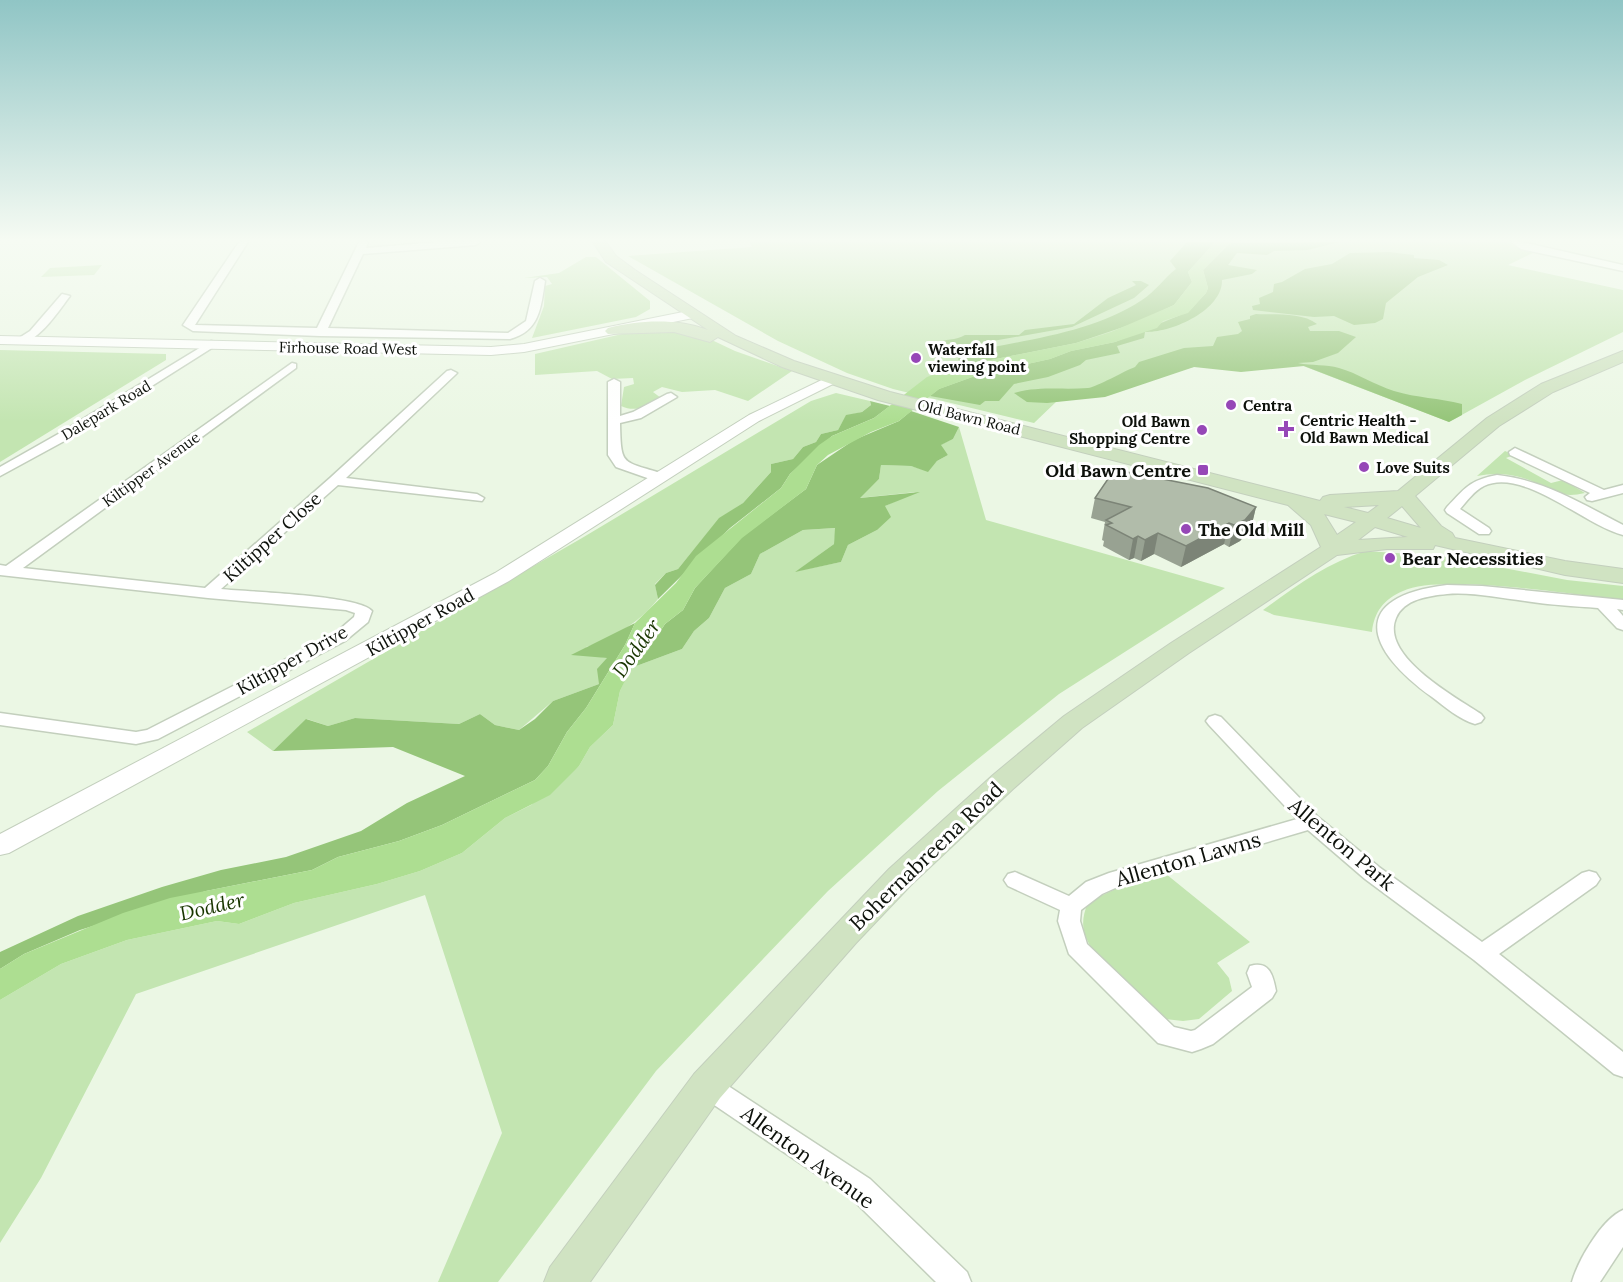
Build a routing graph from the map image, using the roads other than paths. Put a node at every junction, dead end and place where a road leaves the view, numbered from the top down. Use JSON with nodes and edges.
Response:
{"nodes":[{"id":1,"x":60,"y":302,"type":"edge"},
{"id":2,"x":203,"y":302,"type":"edge"},
{"id":3,"x":336,"y":302,"type":"edge"},
{"id":4,"x":536,"y":302,"type":"edge"},
{"id":5,"x":661,"y":302,"type":"edge"},
{"id":6,"x":672,"y":302,"type":"edge"},
{"id":7,"x":693,"y":314,"type":"junction"},
{"id":8,"x":613,"y":330,"type":"junction"},
{"id":9,"x":320,"y":333,"type":"junction"},
{"id":10,"x":0,"y":340,"type":"edge"},
{"id":11,"x":23,"y":340,"type":"junction"},
{"id":12,"x":211,"y":344,"type":"junction"},
{"id":13,"x":1621,"y":358,"type":"edge"},
{"id":14,"x":788,"y":364,"type":"junction"},
{"id":15,"x":292,"y":366,"type":"dead end"},
{"id":16,"x":451,"y":373,"type":"dead end"},
{"id":17,"x":830,"y":380,"type":"junction"},
{"id":18,"x":614,"y":382,"type":"dead end"},
{"id":19,"x":671,"y":397,"type":"dead end"},
{"id":20,"x":613,"y":421,"type":"junction"},
{"id":21,"x":1515,"y":452,"type":"dead end"},
{"id":22,"x":0,"y":472,"type":"edge"},
{"id":23,"x":658,"y":477,"type":"junction"},
{"id":24,"x":335,"y":481,"type":"junction"},
{"id":25,"x":1623,"y":489,"type":"edge"},
{"id":26,"x":1602,"y":494,"type":"junction"},
{"id":27,"x":1404,"y":496,"type":"junction"},
{"id":28,"x":477,"y":498,"type":"dead end"},
{"id":29,"x":1289,"y":499,"type":"junction"},
{"id":30,"x":1569,"y":503,"type":"junction"},
{"id":31,"x":1372,"y":520,"type":"junction"},
{"id":32,"x":1484,"y":531,"type":"dead end"},
{"id":33,"x":1623,"y":531,"type":"edge"},
{"id":34,"x":1460,"y":546,"type":"junction"},
{"id":35,"x":1332,"y":549,"type":"junction"},
{"id":36,"x":5,"y":571,"type":"edge"},
{"id":37,"x":1623,"y":576,"type":"edge"},
{"id":38,"x":208,"y":593,"type":"junction"},
{"id":39,"x":1603,"y":604,"type":"junction"},
{"id":40,"x":1623,"y":605,"type":"edge"},
{"id":41,"x":1623,"y":625,"type":"edge"},
{"id":42,"x":1475,"y":718,"type":"dead end"},
{"id":43,"x":1,"y":721,"type":"edge"},
{"id":44,"x":1215,"y":721,"type":"dead end"},
{"id":45,"x":1311,"y":822,"type":"junction"},
{"id":46,"x":0,"y":846,"type":"edge"},
{"id":47,"x":1589,"y":879,"type":"dead end"},
{"id":48,"x":1015,"y":880,"type":"dead end"},
{"id":49,"x":1071,"y":906,"type":"junction"},
{"id":50,"x":1482,"y":954,"type":"junction"},
{"id":51,"x":1258,"y":972,"type":"dead end"},
{"id":52,"x":1623,"y":1066,"type":"edge"},
{"id":53,"x":707,"y":1086,"type":"junction"},
{"id":54,"x":1623,"y":1224,"type":"edge"},
{"id":55,"x":565,"y":1282,"type":"edge"},
{"id":56,"x":957,"y":1282,"type":"edge"},
{"id":57,"x":1586,"y":1282,"type":"edge"}],
"edges":[{"from":1,"to":11,"type":"street"},
{"from":2,"to":9,"type":"street"},
{"from":3,"to":9,"type":"street"},
{"from":4,"to":9,"type":"street"},
{"from":5,"to":8,"type":"main road"},
{"from":6,"to":7,"type":"main road","name":"Old Bawn Road"},
{"from":7,"to":8,"type":"street","name":"Firhouse Road West"},
{"from":7,"to":14,"type":"main road","name":"Old Bawn Road"},
{"from":8,"to":12,"type":"street","name":"Firhouse Road West"},
{"from":8,"to":14,"type":"main road"},
{"from":10,"to":11,"type":"street","name":"Firhouse Road West"},
{"from":11,"to":12,"type":"street","name":"Firhouse Road West"},
{"from":12,"to":22,"type":"street","name":"Dalepark Road"},
{"from":13,"to":27,"type":"main road","name":"Bohernabreena Road"},
{"from":14,"to":17,"type":"main road","name":"Old Bawn Road"},
{"from":15,"to":36,"type":"street","name":"Kiltipper Avenue"},
{"from":16,"to":24,"type":"street","name":"Kiltipper Close"},
{"from":17,"to":23,"type":"street","name":"Kiltipper Road"},
{"from":17,"to":29,"type":"main road","name":"Old Bawn Road"},
{"from":18,"to":20,"type":"street"},
{"from":19,"to":20,"type":"street"},
{"from":20,"to":23,"type":"street"},
{"from":21,"to":26,"type":"street"},
{"from":23,"to":46,"type":"street","name":"Kiltipper Road"},
{"from":24,"to":28,"type":"street","name":"Kiltipper Close"},
{"from":24,"to":38,"type":"street","name":"Kiltipper Close"},
{"from":25,"to":26,"type":"street"},
{"from":26,"to":30,"type":"street"},
{"from":27,"to":29,"type":"main road"},
{"from":27,"to":31,"type":"main road","name":"Bohernabreena Road"},
{"from":27,"to":34,"type":"main road"},
{"from":29,"to":31,"type":"main road","name":"Old Bawn Road"},
{"from":29,"to":35,"type":"main road"},
{"from":30,"to":32,"type":"street"},
{"from":30,"to":33,"type":"street"},
{"from":31,"to":34,"type":"main road","name":"Old Bawn Road"},
{"from":31,"to":35,"type":"main road","name":"Bohernabreena Road"},
{"from":34,"to":35,"type":"main road"},
{"from":34,"to":37,"type":"main road"},
{"from":35,"to":53,"type":"main road","name":"Bohernabreena Road"},
{"from":36,"to":38,"type":"street","name":"Kiltipper Drive"},
{"from":38,"to":43,"type":"street","name":"Kiltipper Drive"},
{"from":39,"to":40,"type":"street"},
{"from":39,"to":41,"type":"street"},
{"from":39,"to":42,"type":"street"},
{"from":44,"to":45,"type":"street","name":"Allenton Park"},
{"from":45,"to":49,"type":"street","name":"Allenton Lawns"},
{"from":45,"to":50,"type":"street","name":"Allenton Park"},
{"from":47,"to":50,"type":"street"},
{"from":48,"to":49,"type":"street"},
{"from":49,"to":51,"type":"street"},
{"from":50,"to":52,"type":"street","name":"Allenton Park"},
{"from":53,"to":55,"type":"main road","name":"Bohernabreena Road"},
{"from":53,"to":56,"type":"street","name":"Allenton Avenue"},
{"from":54,"to":57,"type":"street"}]}
